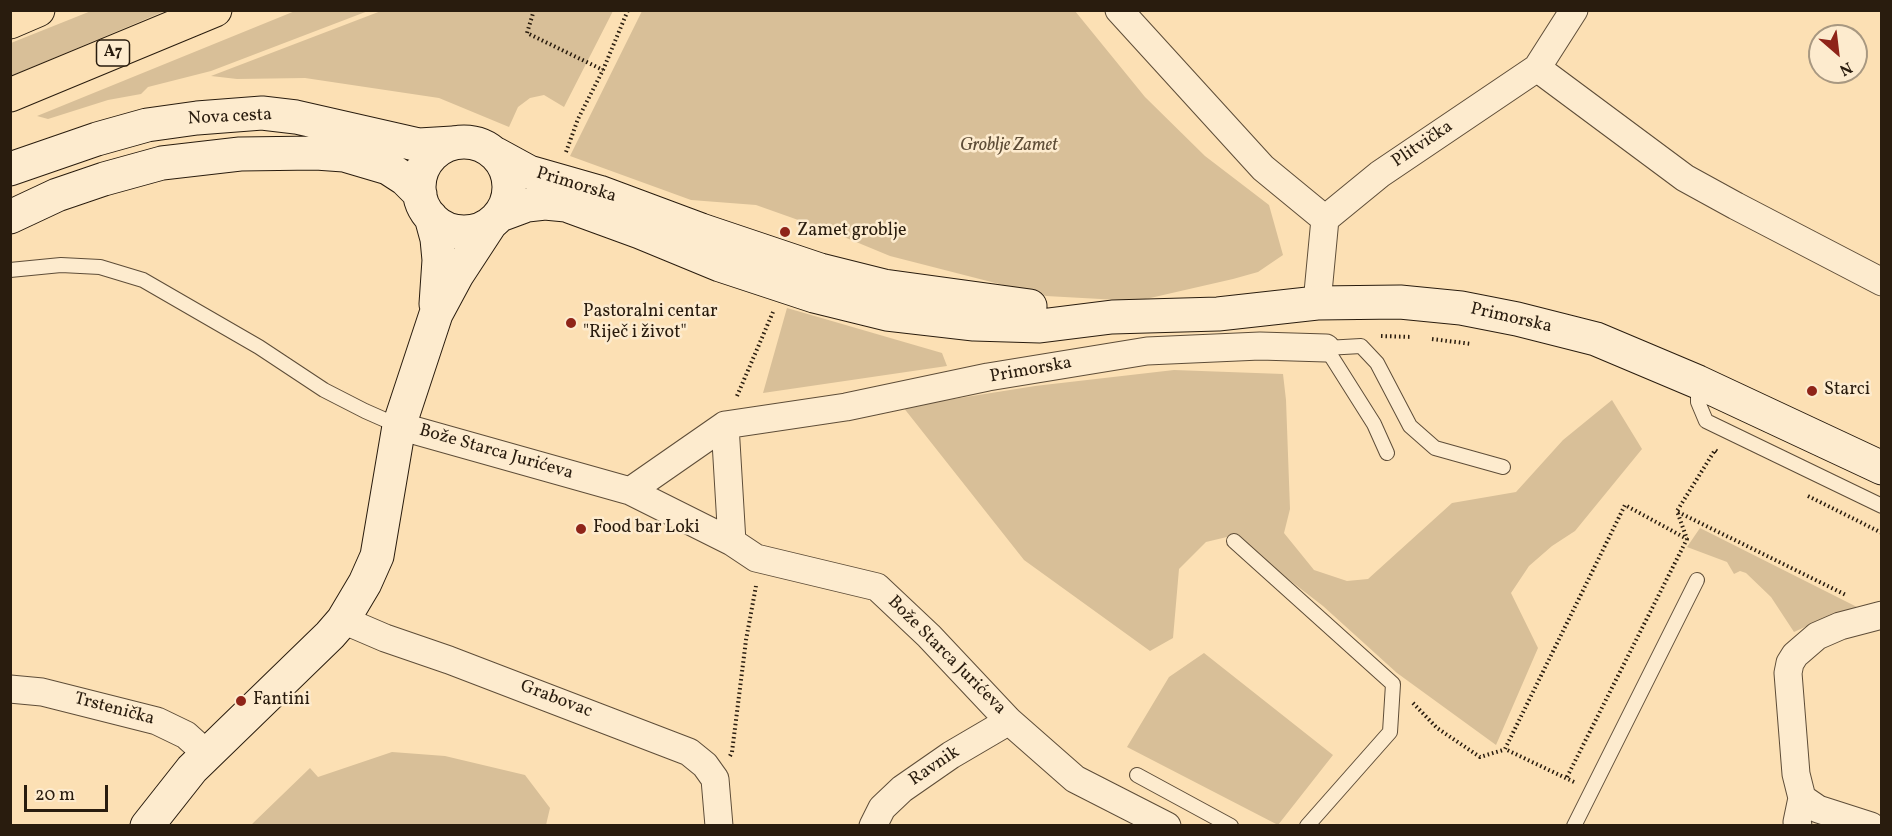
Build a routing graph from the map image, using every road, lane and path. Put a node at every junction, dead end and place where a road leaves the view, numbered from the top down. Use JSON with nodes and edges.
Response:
{"nodes":[{"id":1,"x":38,"y":10,"type":"edge"},
{"id":2,"x":215,"y":10,"type":"edge"},
{"id":3,"x":534,"y":10,"type":"edge"},
{"id":4,"x":628,"y":10,"type":"edge"},
{"id":5,"x":1574,"y":10,"type":"edge"},
{"id":6,"x":1131,"y":14,"type":"edge"},
{"id":7,"x":10,"y":22,"type":"edge"},
{"id":8,"x":1537,"y":69,"type":"junction"},
{"id":9,"x":603,"y":70,"type":"junction"},
{"id":10,"x":10,"y":95,"type":"edge"},
{"id":11,"x":453,"y":143,"type":"junction"},
{"id":12,"x":496,"y":154,"type":"junction"},
{"id":13,"x":563,"y":160,"type":"dead end"},
{"id":14,"x":10,"y":169,"type":"edge"},
{"id":15,"x":425,"y":206,"type":"junction"},
{"id":16,"x":10,"y":217,"type":"edge"},
{"id":17,"x":495,"y":219,"type":"junction"},
{"id":18,"x":1325,"y":219,"type":"junction"},
{"id":19,"x":10,"y":270,"type":"edge"},
{"id":20,"x":1881,"y":282,"type":"edge"},
{"id":21,"x":1317,"y":303,"type":"junction"},
{"id":22,"x":775,"y":308,"type":"dead end"},
{"id":23,"x":436,"y":314,"type":"junction"},
{"id":24,"x":1112,"y":317,"type":"junction"},
{"id":25,"x":1418,"y":337,"type":"dead end"},
{"id":26,"x":1428,"y":338,"type":"dead end"},
{"id":27,"x":1480,"y":345,"type":"dead end"},
{"id":28,"x":1361,"y":346,"type":"junction"},
{"id":29,"x":1326,"y":348,"type":"junction"},
{"id":30,"x":1698,"y":382,"type":"junction"},
{"id":31,"x":725,"y":424,"type":"junction"},
{"id":32,"x":399,"y":426,"type":"junction"},
{"id":33,"x":1714,"y":450,"type":"dead end"},
{"id":34,"x":1387,"y":453,"type":"dead end"},
{"id":35,"x":1503,"y":467,"type":"dead end"},
{"id":36,"x":1881,"y":468,"type":"edge"},
{"id":37,"x":630,"y":491,"type":"junction"},
{"id":38,"x":1881,"y":506,"type":"edge"},
{"id":39,"x":1677,"y":511,"type":"junction"},
{"id":40,"x":1687,"y":539,"type":"junction"},
{"id":41,"x":1234,"y":541,"type":"dead end"},
{"id":42,"x":732,"y":542,"type":"junction"},
{"id":43,"x":756,"y":558,"type":"junction"},
{"id":44,"x":1696,"y":580,"type":"dead end"},
{"id":45,"x":1814,"y":580,"type":"dead end"},
{"id":46,"x":1881,"y":615,"type":"edge"},
{"id":47,"x":343,"y":620,"type":"junction"},
{"id":48,"x":1393,"y":684,"type":"junction"},
{"id":49,"x":10,"y":689,"type":"edge"},
{"id":50,"x":1009,"y":721,"type":"junction"},
{"id":51,"x":1503,"y":750,"type":"dead end"},
{"id":52,"x":732,"y":752,"type":"dead end"},
{"id":53,"x":207,"y":754,"type":"junction"},
{"id":54,"x":1137,"y":776,"type":"dead end"},
{"id":55,"x":1566,"y":777,"type":"junction"},
{"id":56,"x":1590,"y":792,"type":"junction"},
{"id":57,"x":1797,"y":818,"type":"edge"},
{"id":58,"x":147,"y":825,"type":"edge"},
{"id":59,"x":719,"y":825,"type":"edge"},
{"id":60,"x":873,"y":825,"type":"edge"},
{"id":61,"x":1167,"y":825,"type":"edge"},
{"id":62,"x":1231,"y":825,"type":"edge"},
{"id":63,"x":1307,"y":825,"type":"edge"},
{"id":64,"x":1574,"y":825,"type":"edge"},
{"id":65,"x":1871,"y":825,"type":"edge"}],
"edges":[{"from":1,"to":7,"type":"highway"},
{"from":2,"to":10,"type":"highway","number":"A7"},
{"from":3,"to":9,"type":"path"},
{"from":4,"to":9,"type":"path"},
{"from":5,"to":8,"type":"street","name":"Plitvička"},
{"from":6,"to":18,"type":"street"},
{"from":8,"to":18,"type":"street","name":"Plitvička"},
{"from":8,"to":20,"type":"street"},
{"from":9,"to":13,"type":"path"},
{"from":11,"to":12,"type":"street","name":"Primorska"},
{"from":11,"to":14,"type":"street","name":"Nova cesta"},
{"from":11,"to":15,"type":"street"},
{"from":12,"to":17,"type":"street","name":"Primorska"},
{"from":12,"to":24,"type":"street","name":"Primorska"},
{"from":15,"to":16,"type":"street","name":"Nova cesta"},
{"from":15,"to":17,"type":"street","name":"Primorska"},
{"from":15,"to":23,"type":"street"},
{"from":17,"to":23,"type":"street"},
{"from":17,"to":24,"type":"street","name":"Primorska"},
{"from":18,"to":21,"type":"street"},
{"from":19,"to":32,"type":"lane"},
{"from":21,"to":24,"type":"street","name":"Primorska"},
{"from":21,"to":30,"type":"street","name":"Primorska"},
{"from":22,"to":31,"type":"path"},
{"from":23,"to":32,"type":"street"},
{"from":25,"to":28,"type":"path"},
{"from":26,"to":27,"type":"path"},
{"from":28,"to":29,"type":"lane"},
{"from":28,"to":35,"type":"lane"},
{"from":29,"to":31,"type":"street","name":"Primorska"},
{"from":29,"to":34,"type":"lane"},
{"from":30,"to":36,"type":"street","name":"Primorska"},
{"from":30,"to":38,"type":"lane"},
{"from":31,"to":37,"type":"street","name":"Primorska"},
{"from":31,"to":42,"type":"street"},
{"from":32,"to":37,"type":"street","name":"Bože Starca Jurićeva"},
{"from":32,"to":47,"type":"street"},
{"from":33,"to":39,"type":"path"},
{"from":37,"to":42,"type":"street","name":"Bože Starca Jurićeva"},
{"from":39,"to":40,"type":"path"},
{"from":39,"to":45,"type":"path"},
{"from":40,"to":55,"type":"path"},
{"from":40,"to":55,"type":"path"},
{"from":41,"to":48,"type":"lane"},
{"from":42,"to":43,"type":"street","name":"Bože Starca Jurićeva"},
{"from":43,"to":50,"type":"street","name":"Bože Starca Jurićeva"},
{"from":43,"to":52,"type":"path"},
{"from":44,"to":56,"type":"lane"},
{"from":46,"to":57,"type":"street"},
{"from":47,"to":53,"type":"street"},
{"from":47,"to":59,"type":"street","name":"Grabovac"},
{"from":48,"to":51,"type":"path"},
{"from":48,"to":63,"type":"lane"},
{"from":49,"to":53,"type":"street","name":"Trstenička"},
{"from":50,"to":60,"type":"street","name":"Ravnik"},
{"from":50,"to":61,"type":"street","name":"Bože Starca Jurićeva"},
{"from":53,"to":58,"type":"street"},
{"from":54,"to":62,"type":"lane"},
{"from":55,"to":56,"type":"path"},
{"from":56,"to":64,"type":"lane"},
{"from":57,"to":65,"type":"street"}]}
